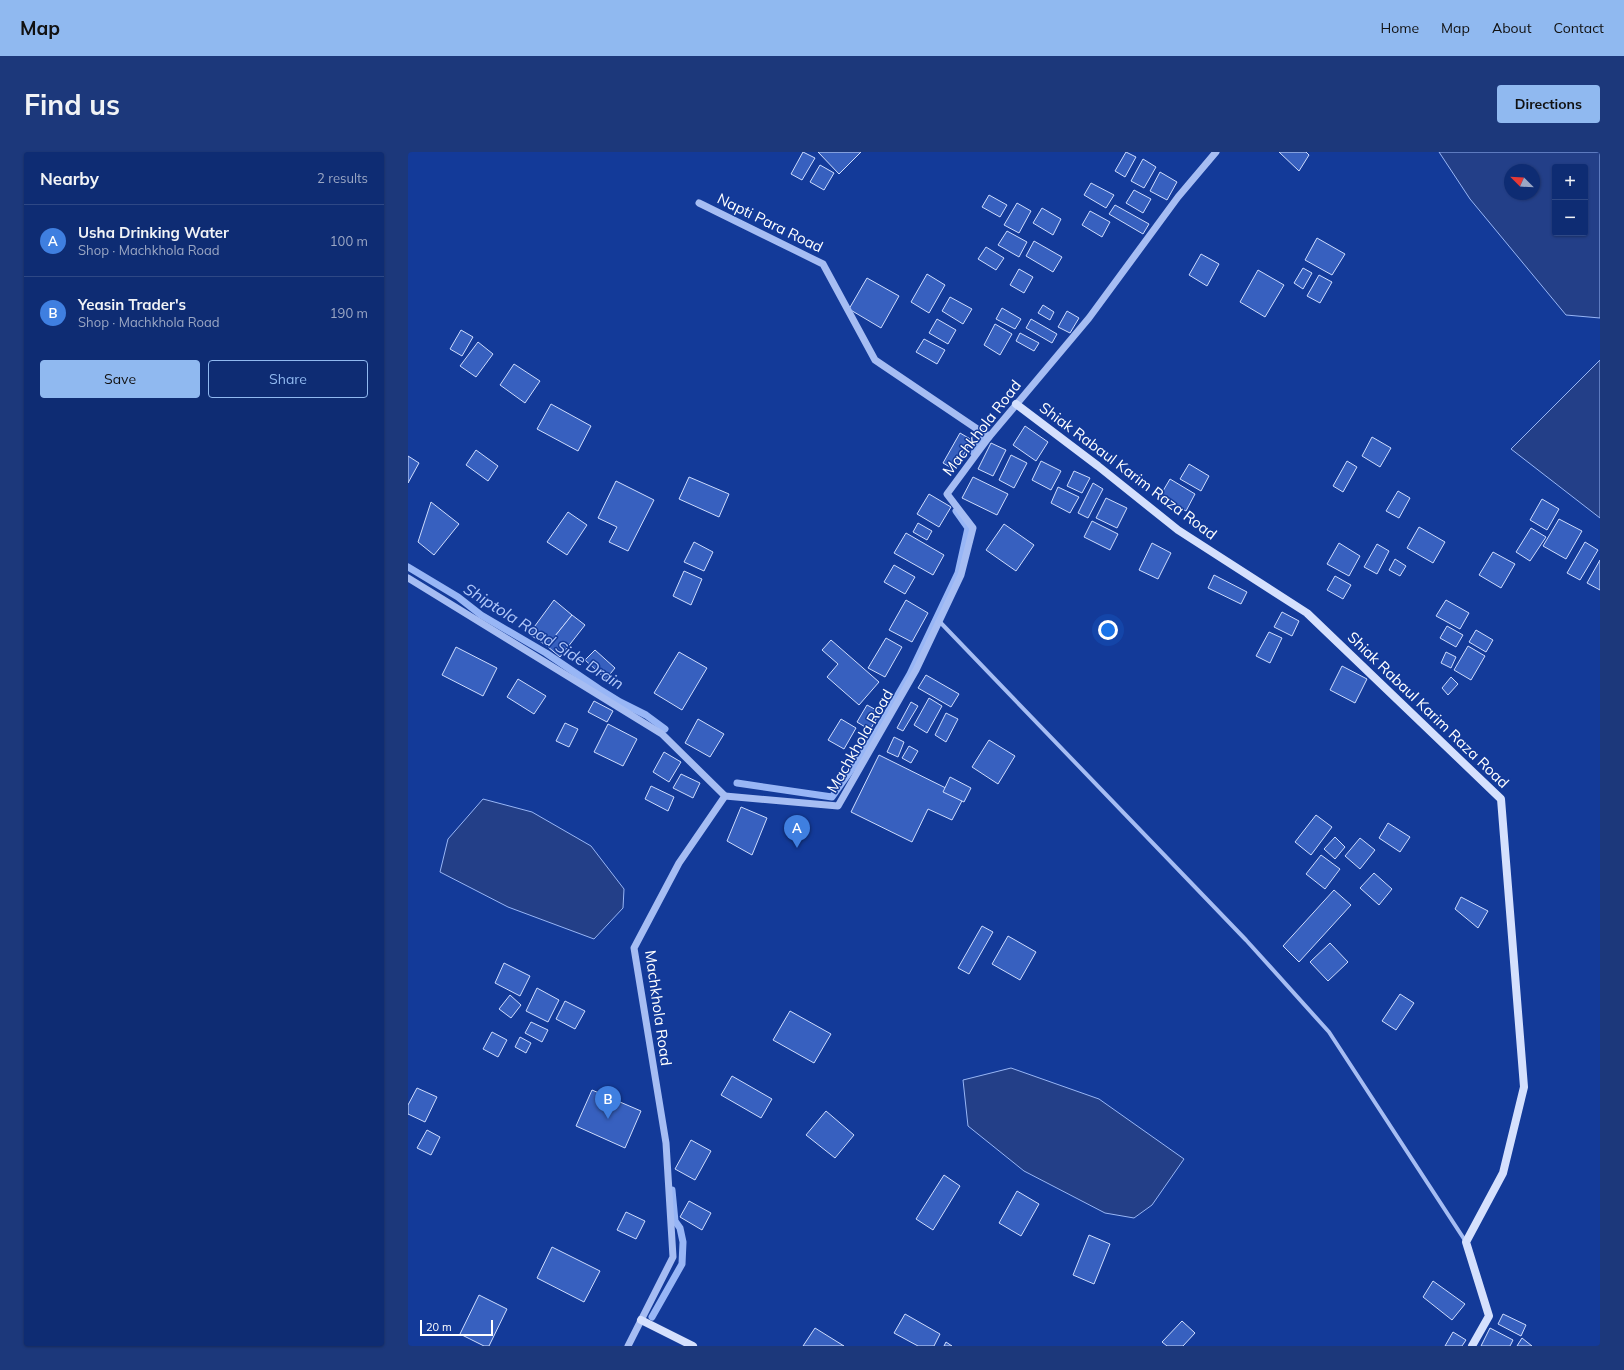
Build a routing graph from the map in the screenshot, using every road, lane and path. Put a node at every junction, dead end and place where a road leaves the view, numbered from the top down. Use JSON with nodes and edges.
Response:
{"nodes":[{"id":1,"x":1216,"y":152,"type":"edge"},
{"id":2,"x":699,"y":203,"type":"dead end"},
{"id":3,"x":1016,"y":404,"type":"junction"},
{"id":4,"x":988,"y":437,"type":"junction"},
{"id":5,"x":408,"y":578,"type":"edge"},
{"id":6,"x":939,"y":621,"type":"junction"},
{"id":7,"x":725,"y":796,"type":"junction"},
{"id":8,"x":1466,"y":1242,"type":"junction"},
{"id":9,"x":641,"y":1320,"type":"junction"},
{"id":10,"x":628,"y":1346,"type":"edge"},
{"id":11,"x":693,"y":1346,"type":"edge"},
{"id":12,"x":1472,"y":1346,"type":"edge"}],
"edges":[{"from":1,"to":3,"type":"street","name":"Machkhola Road"},
{"from":2,"to":4,"type":"street","name":"Napti Para Road"},
{"from":3,"to":4,"type":"street","name":"Machkhola Road"},
{"from":3,"to":8,"type":"main road","name":"Shiak Rabaul Karim Raza Road"},
{"from":4,"to":6,"type":"street","name":"Machkhola Road"},
{"from":5,"to":7,"type":"street"},
{"from":6,"to":7,"type":"street","name":"Machkhola Road"},
{"from":6,"to":8,"type":"street"},
{"from":7,"to":9,"type":"street","name":"Machkhola Road"},
{"from":8,"to":12,"type":"main road"},
{"from":9,"to":10,"type":"street","name":"Machkhola Road"},
{"from":9,"to":11,"type":"main road"}]}
